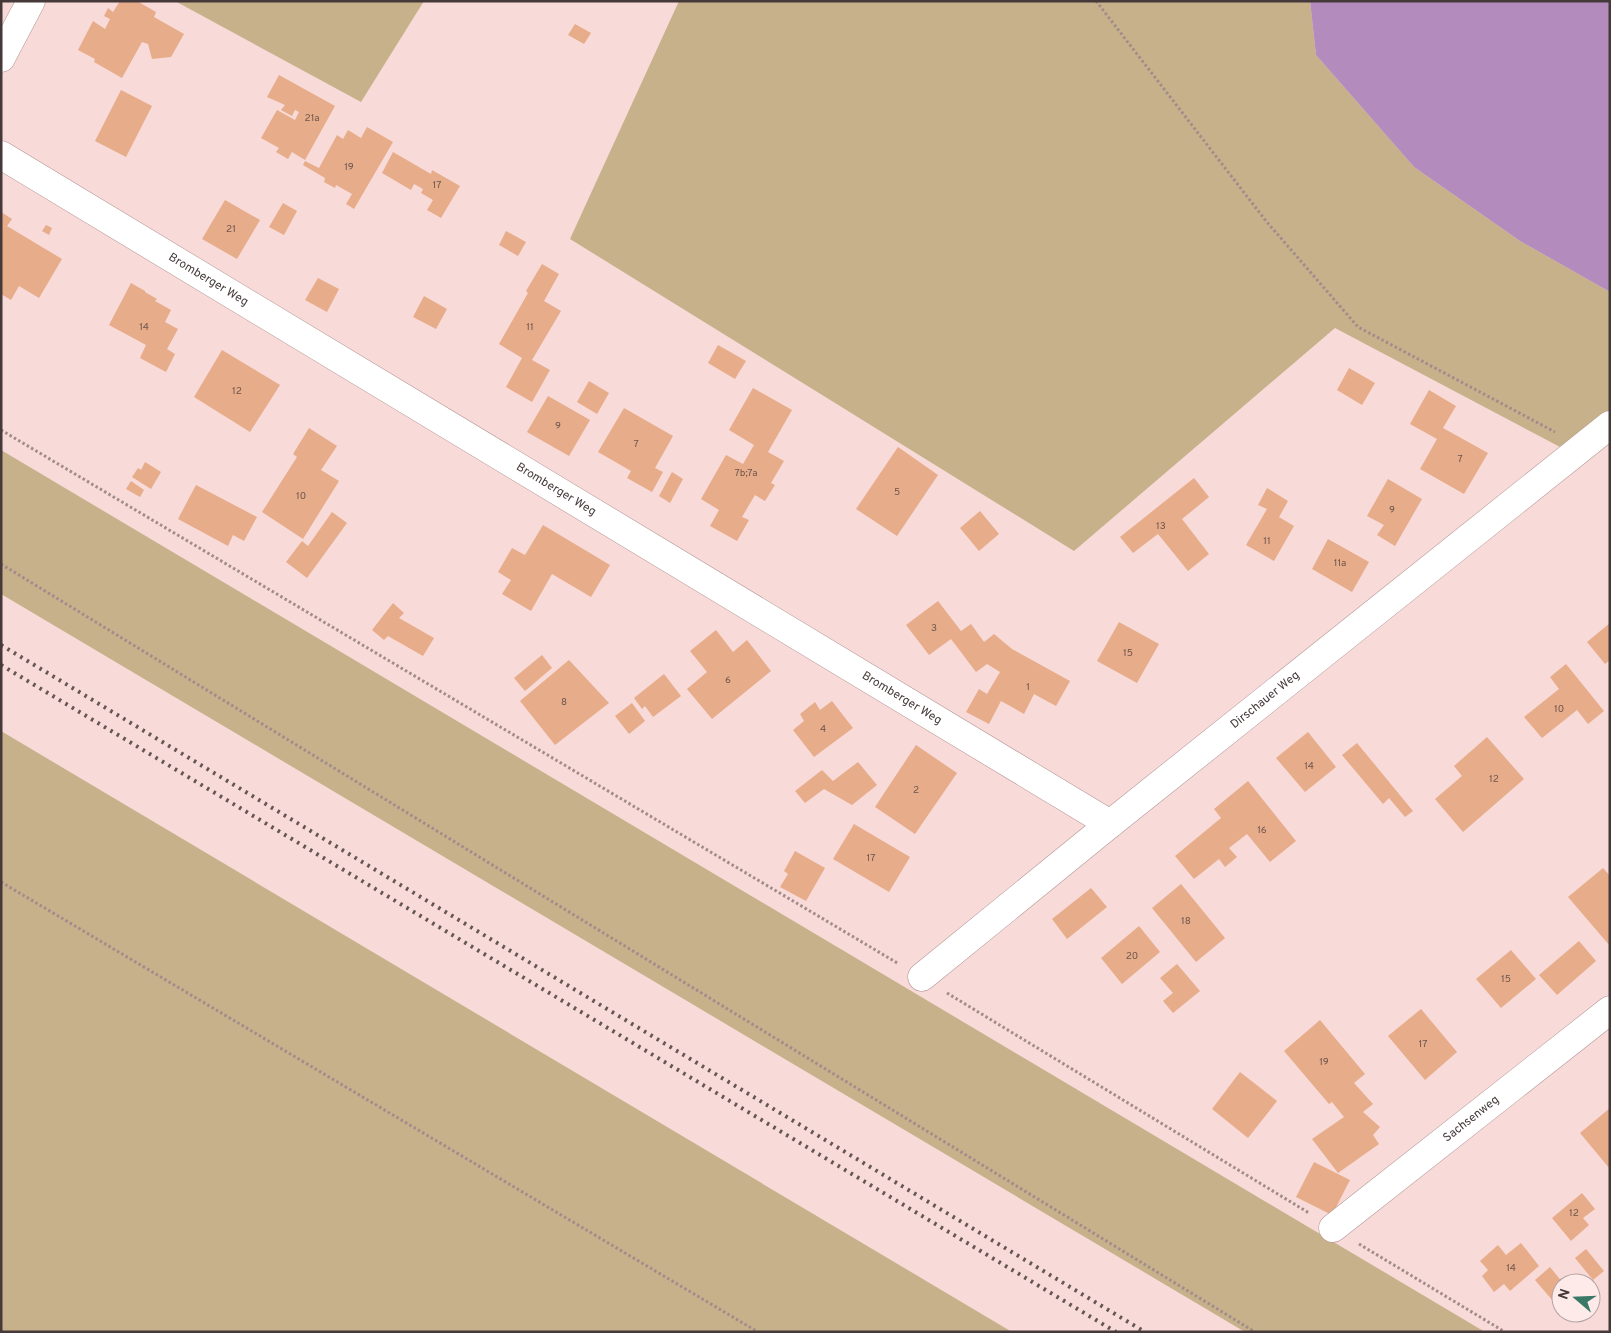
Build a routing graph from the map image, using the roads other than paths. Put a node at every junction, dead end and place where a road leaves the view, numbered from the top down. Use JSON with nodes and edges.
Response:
{"nodes":[{"id":1,"x":31,"y":1,"type":"edge"},
{"id":2,"x":1,"y":58,"type":"edge"},
{"id":3,"x":1,"y":155,"type":"edge"},
{"id":4,"x":1610,"y":424,"type":"edge"},
{"id":5,"x":1110,"y":824,"type":"junction"},
{"id":6,"x":922,"y":977,"type":"road end"},
{"id":7,"x":1610,"y":1010,"type":"edge"},
{"id":8,"x":1333,"y":1228,"type":"road end"}],
"edges":[{"from":1,"to":2,"type":"street"},
{"from":3,"to":5,"type":"street","name":"Bromberger Weg"},
{"from":4,"to":5,"type":"street","name":"Dirschauer Weg"},
{"from":5,"to":6,"type":"street","name":"Dirschauer Weg"},
{"from":7,"to":8,"type":"street","name":"Sachsenweg"}]}
